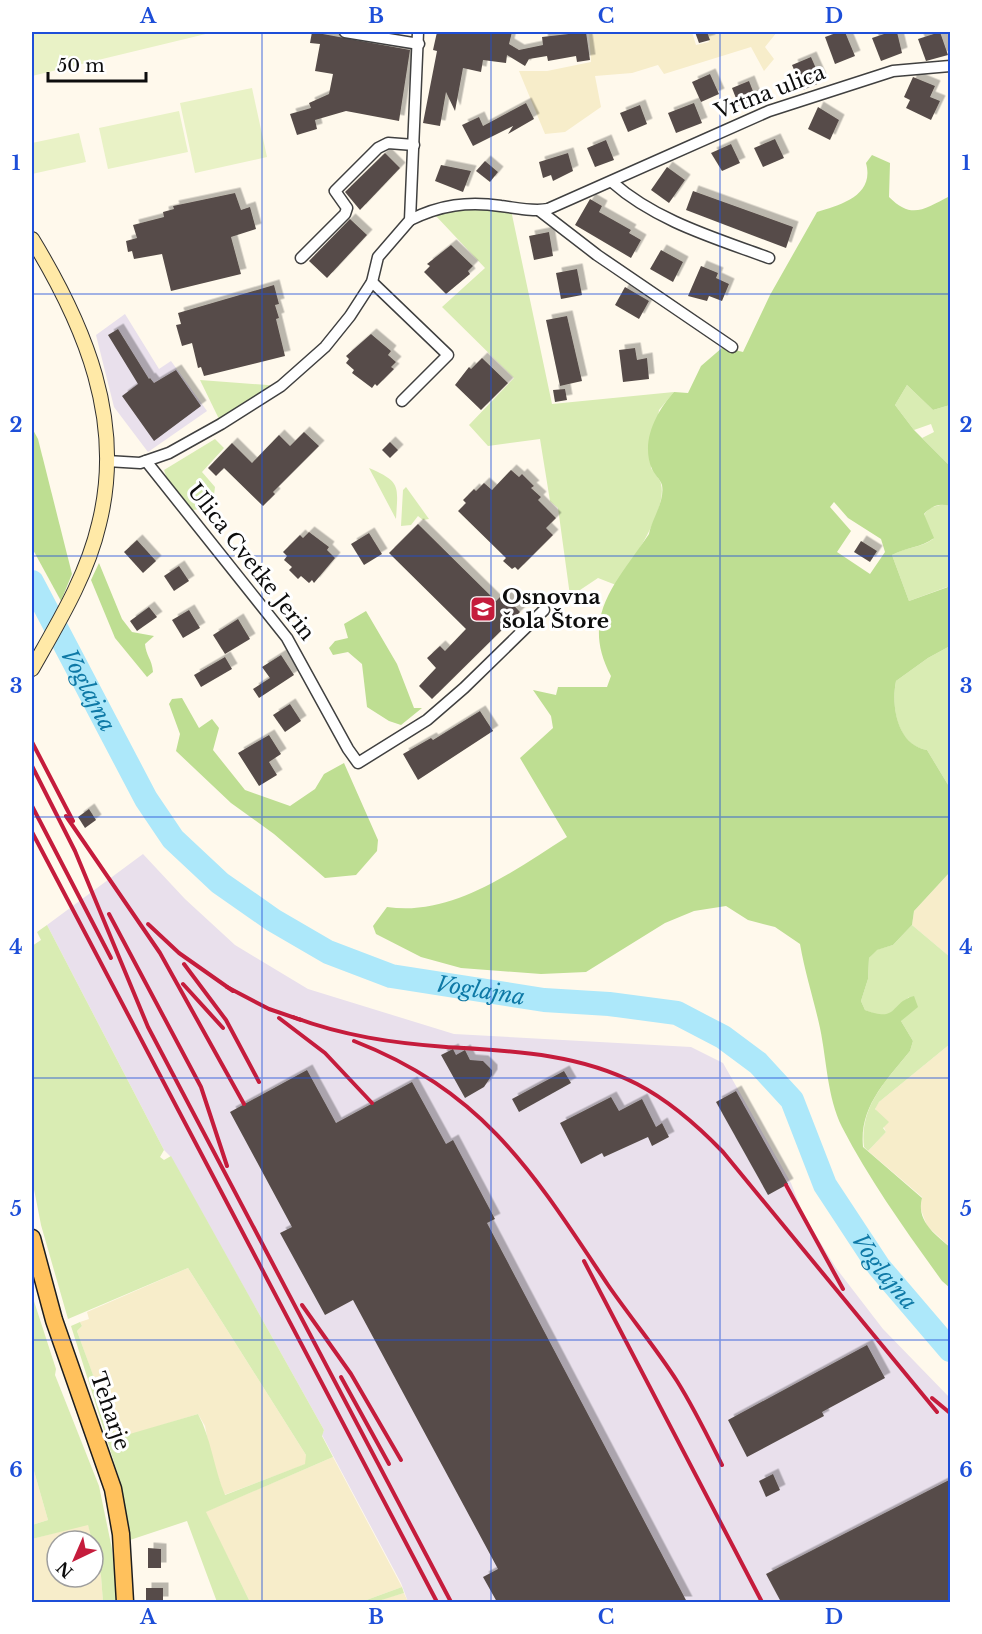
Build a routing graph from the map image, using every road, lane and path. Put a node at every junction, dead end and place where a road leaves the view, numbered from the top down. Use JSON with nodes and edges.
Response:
{"nodes":[{"id":1,"x":345,"y":32,"type":"edge"},
{"id":2,"x":418,"y":32,"type":"edge"},
{"id":3,"x":419,"y":44,"type":"junction"},
{"id":4,"x":951,"y":66,"type":"edge"},
{"id":5,"x":414,"y":145,"type":"junction"},
{"id":6,"x":612,"y":182,"type":"junction"},
{"id":7,"x":540,"y":211,"type":"junction"},
{"id":8,"x":410,"y":220,"type":"junction"},
{"id":9,"x":32,"y":239,"type":"edge"},
{"id":10,"x":302,"y":258,"type":"dead end"},
{"id":11,"x":769,"y":258,"type":"dead end"},
{"id":12,"x":372,"y":282,"type":"junction"},
{"id":13,"x":732,"y":347,"type":"dead end"},
{"id":14,"x":402,"y":401,"type":"dead end"},
{"id":15,"x":107,"y":461,"type":"junction"},
{"id":16,"x":146,"y":461,"type":"junction"},
{"id":17,"x":544,"y":610,"type":"dead end"},
{"id":18,"x":32,"y":669,"type":"edge"},
{"id":19,"x":32,"y":1239,"type":"edge"},
{"id":20,"x":125,"y":1602,"type":"edge"}],
"edges":[{"from":1,"to":3,"type":"street"},
{"from":2,"to":3,"type":"street"},
{"from":3,"to":5,"type":"street"},
{"from":4,"to":6,"type":"street","name":"Vrtna ulica"},
{"from":5,"to":8,"type":"street"},
{"from":5,"to":10,"type":"street"},
{"from":6,"to":7,"type":"street","name":"Vrtna ulica"},
{"from":6,"to":11,"type":"street"},
{"from":7,"to":8,"type":"street","name":"Vrtna ulica"},
{"from":7,"to":13,"type":"street","name":"Vrtna ulica"},
{"from":8,"to":12,"type":"street"},
{"from":9,"to":15,"type":"street"},
{"from":12,"to":14,"type":"street"},
{"from":12,"to":16,"type":"street"},
{"from":15,"to":16,"type":"street"},
{"from":15,"to":18,"type":"street"},
{"from":16,"to":17,"type":"street","name":"Ulica Cvetke Jerin"},
{"from":19,"to":20,"type":"main road","name":"Teharje"}]}
